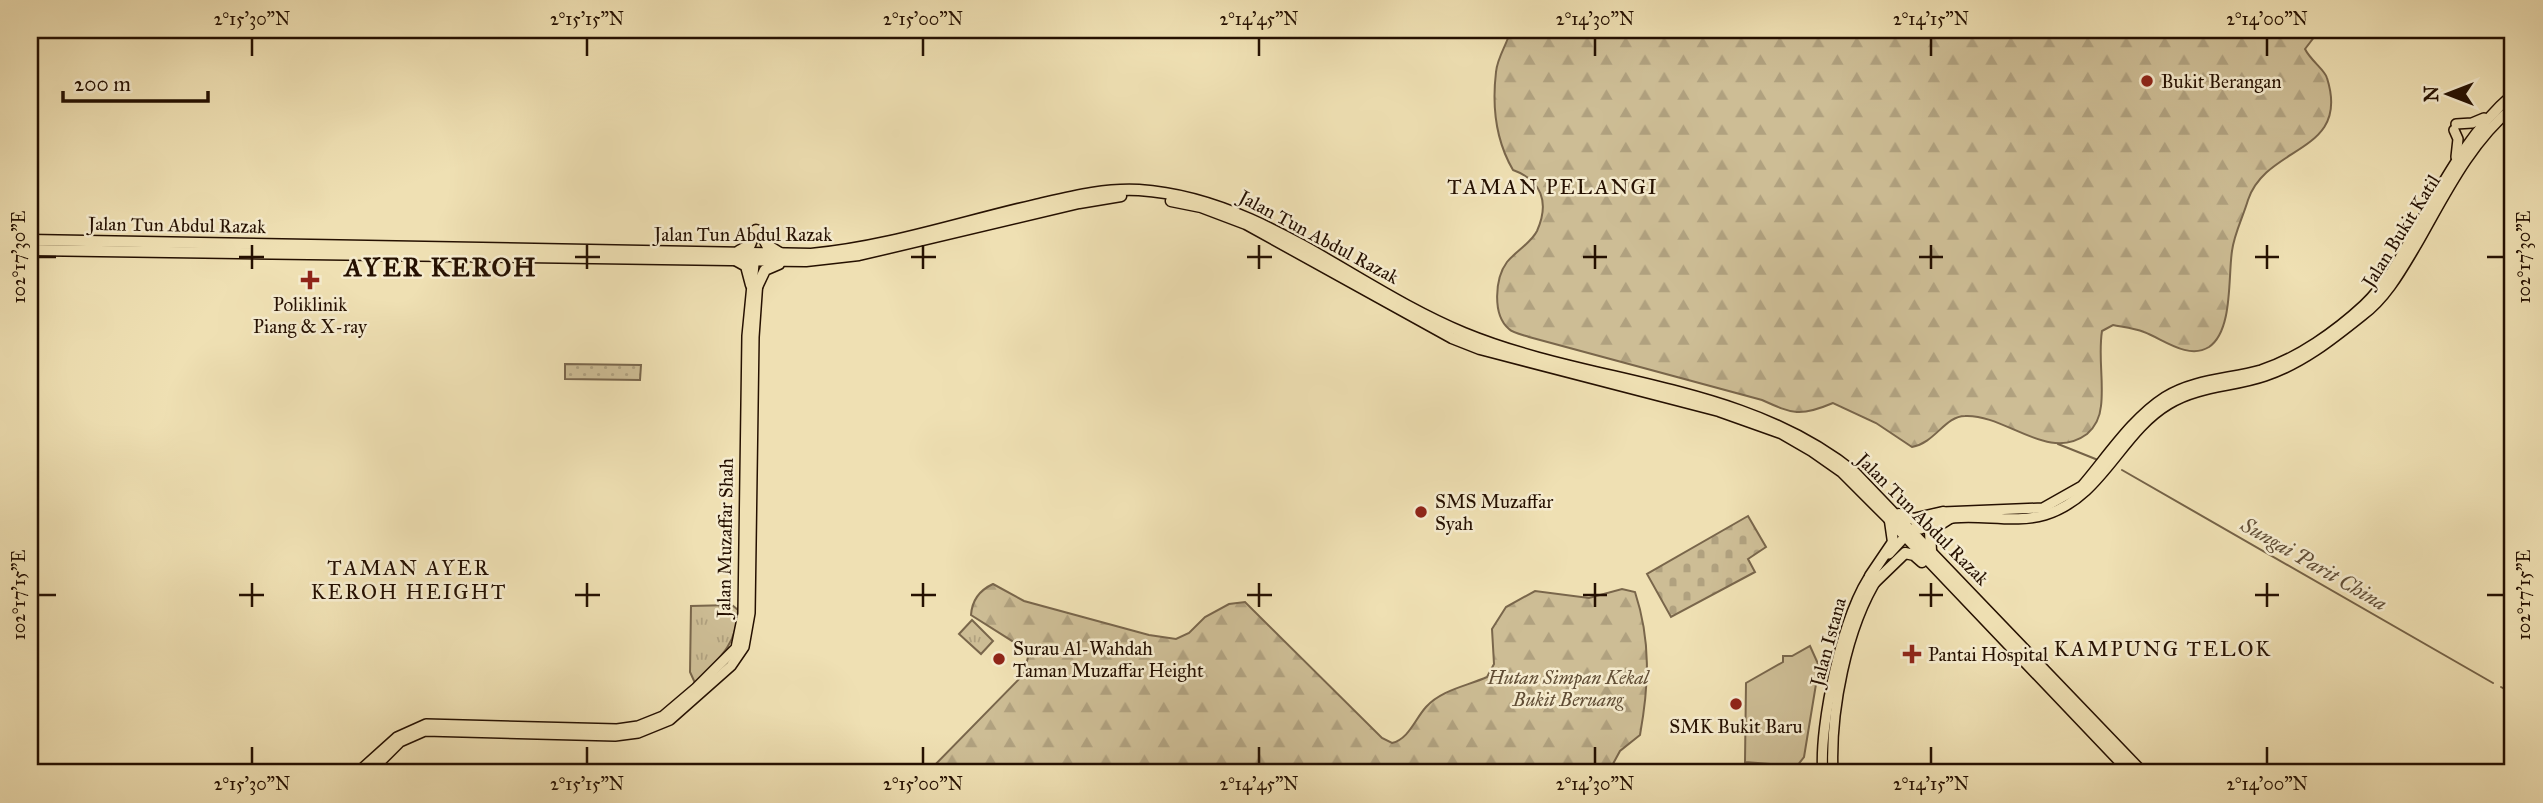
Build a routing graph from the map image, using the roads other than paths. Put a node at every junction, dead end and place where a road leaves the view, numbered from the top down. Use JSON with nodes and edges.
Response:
{"nodes":[{"id":1,"x":2513,"y":94,"type":"edge"},
{"id":2,"x":2513,"y":107,"type":"edge"},
{"id":3,"x":2492,"y":112,"type":"junction"},
{"id":4,"x":2475,"y":138,"type":"junction"},
{"id":5,"x":2450,"y":171,"type":"junction"},
{"id":6,"x":30,"y":240,"type":"edge"},
{"id":7,"x":30,"y":250,"type":"edge"},
{"id":8,"x":724,"y":253,"type":"junction"},
{"id":9,"x":757,"y":257,"type":"junction"},
{"id":10,"x":787,"y":258,"type":"junction"},
{"id":11,"x":736,"y":260,"type":"junction"},
{"id":12,"x":754,"y":286,"type":"junction"},
{"id":13,"x":1890,"y":514,"type":"junction"},
{"id":14,"x":1946,"y":515,"type":"junction"},
{"id":15,"x":1910,"y":535,"type":"junction"},
{"id":16,"x":1931,"y":551,"type":"junction"},
{"id":17,"x":1872,"y":579,"type":"junction"},
{"id":18,"x":1964,"y":600,"type":"junction"},
{"id":19,"x":1833,"y":728,"type":"junction"},
{"id":20,"x":1823,"y":769,"type":"edge"},
{"id":21,"x":357,"y":773,"type":"edge"},
{"id":22,"x":369,"y":773,"type":"edge"},
{"id":23,"x":1831,"y":773,"type":"edge"},
{"id":24,"x":2132,"y":773,"type":"edge"},
{"id":25,"x":2143,"y":773,"type":"edge"}],
"edges":[{"from":1,"to":3,"type":"main road"},
{"from":2,"to":4,"type":"main road"},
{"from":3,"to":4,"type":"main road"},
{"from":3,"to":5,"type":"main road"},
{"from":4,"to":5,"type":"main road","name":"Jalan Bukit Katil"},
{"from":4,"to":14,"type":"main road","name":"Jalan Bukit Katil"},
{"from":5,"to":14,"type":"main road","name":"Jalan Bukit Katil"},
{"from":6,"to":8,"type":"highway","name":"Jalan Tun Abdul Razak"},
{"from":7,"to":11,"type":"highway","name":"Jalan Tun Abdul Razak"},
{"from":8,"to":9,"type":"highway","name":"Jalan Tun Abdul Razak"},
{"from":8,"to":10,"type":"highway"},
{"from":9,"to":10,"type":"highway","name":"Jalan Tun Abdul Razak"},
{"from":9,"to":11,"type":"highway","name":"Jalan Tun Abdul Razak"},
{"from":9,"to":12,"type":"main road","name":"Jalan Muzaffar Shah"},
{"from":10,"to":12,"type":"highway"},
{"from":10,"to":13,"type":"highway","name":"Jalan Tun Abdul Razak"},
{"from":11,"to":12,"type":"highway"},
{"from":12,"to":21,"type":"main road","name":"Jalan Muzaffar Shah"},
{"from":12,"to":22,"type":"main road","name":"Jalan Muzaffar Shah"},
{"from":13,"to":14,"type":"highway"},
{"from":13,"to":15,"type":"highway","name":"Jalan Tun Abdul Razak"},
{"from":13,"to":17,"type":"highway"},
{"from":14,"to":15,"type":"main road","name":"Jalan Bukit Katil"},
{"from":14,"to":16,"type":"highway"},
{"from":15,"to":16,"type":"highway","name":"Jalan Tun Abdul Razak"},
{"from":15,"to":17,"type":"main road","name":"Jalan Istana"},
{"from":15,"to":18,"type":"highway","name":"Jalan Tun Abdul Razak"},
{"from":16,"to":25,"type":"highway","name":"Jalan Tun Abdul Razak"},
{"from":17,"to":18,"type":"highway"},
{"from":17,"to":19,"type":"main road","name":"Jalan Istana"},
{"from":17,"to":20,"type":"main road","name":"Jalan Istana"},
{"from":18,"to":24,"type":"highway","name":"Jalan Tun Abdul Razak"},
{"from":19,"to":20,"type":"main road"},
{"from":19,"to":23,"type":"main road","name":"Jalan Istana"},
{"from":20,"to":23,"type":"main road"}]}
